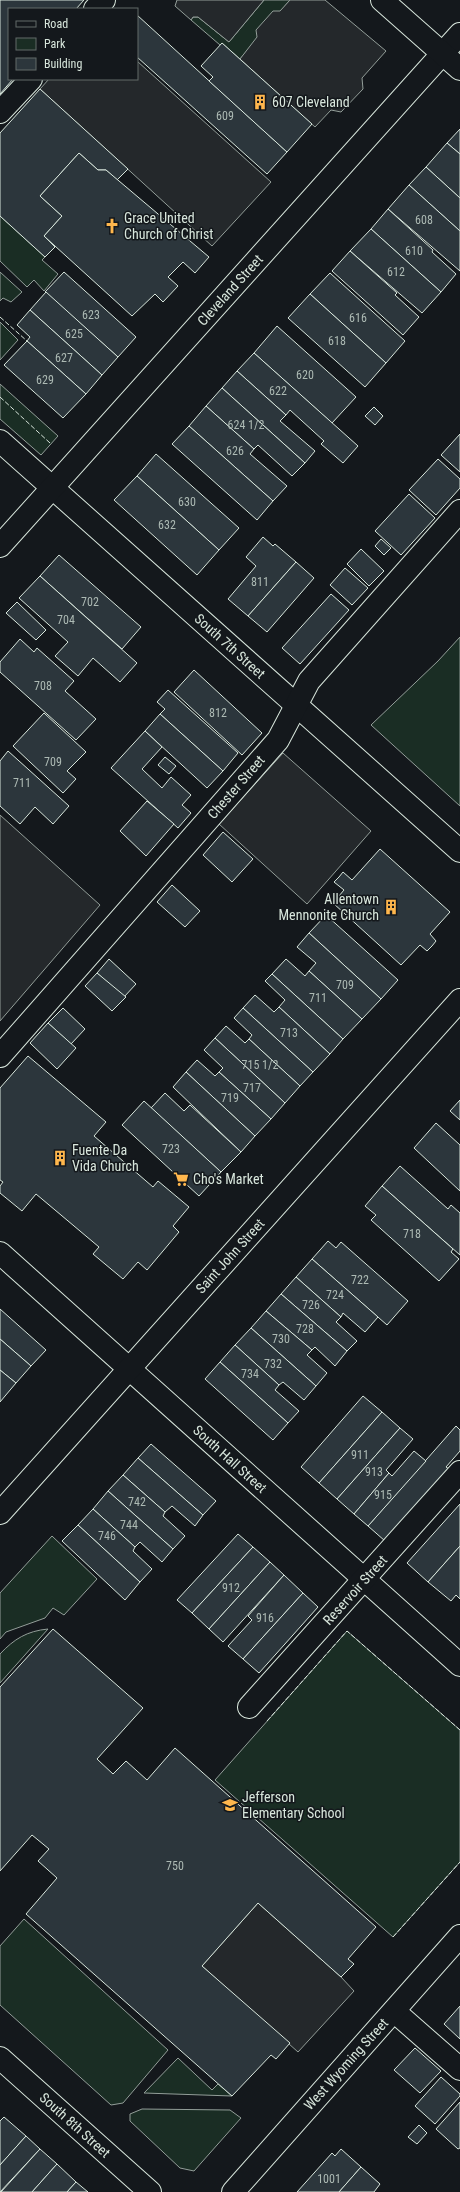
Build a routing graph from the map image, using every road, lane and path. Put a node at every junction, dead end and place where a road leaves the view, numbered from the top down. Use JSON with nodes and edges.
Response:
{"nodes":[{"id":1,"x":104,"y":0,"type":"edge"},
{"id":2,"x":382,"y":0,"type":"edge"},
{"id":3,"x":96,"y":8,"type":"edge"},
{"id":4,"x":460,"y":34,"type":"edge"},
{"id":5,"x":442,"y":53,"type":"junction"},
{"id":6,"x":460,"y":69,"type":"edge"},
{"id":7,"x":30,"y":80,"type":"edge"},
{"id":8,"x":0,"y":112,"type":"edge"},
{"id":9,"x":0,"y":441,"type":"edge"},
{"id":10,"x":52,"y":487,"type":"junction"},
{"id":11,"x":460,"y":511,"type":"edge"},
{"id":12,"x":0,"y":546,"type":"edge"},
{"id":13,"x":297,"y":706,"type":"junction"},
{"id":14,"x":460,"y":851,"type":"edge"},
{"id":15,"x":460,"y":1000,"type":"edge"},
{"id":16,"x":0,"y":1056,"type":"edge"},
{"id":17,"x":0,"y":1253,"type":"edge"},
{"id":18,"x":129,"y":1369,"type":"junction"},
{"id":19,"x":460,"y":1472,"type":"edge"},
{"id":20,"x":0,"y":1513,"type":"edge"},
{"id":21,"x":364,"y":1579,"type":"junction"},
{"id":22,"x":460,"y":1665,"type":"edge"},
{"id":23,"x":250,"y":1707,"type":"dead end"},
{"id":24,"x":460,"y":1936,"type":"edge"},
{"id":25,"x":394,"y":2011,"type":"junction"},
{"id":26,"x":0,"y":2058,"type":"edge"},
{"id":27,"x":460,"y":2069,"type":"edge"},
{"id":28,"x":150,"y":2192,"type":"edge"},
{"id":29,"x":233,"y":2192,"type":"edge"}],
"edges":[{"from":1,"to":3,"type":"street"},
{"from":2,"to":5,"type":"street"},
{"from":4,"to":5,"type":"street","name":"Cleveland Street"},
{"from":5,"to":6,"type":"street"},
{"from":5,"to":10,"type":"street","name":"Cleveland Street"},
{"from":7,"to":8,"type":"street"},
{"from":9,"to":10,"type":"street","name":"South 7th Street"},
{"from":10,"to":12,"type":"street","name":"Cleveland Street"},
{"from":10,"to":13,"type":"street","name":"South 7th Street"},
{"from":11,"to":13,"type":"street","name":"Chester Street"},
{"from":13,"to":14,"type":"street","name":"South 7th Street"},
{"from":13,"to":16,"type":"street","name":"Chester Street"},
{"from":15,"to":18,"type":"street","name":"Saint John Street"},
{"from":17,"to":18,"type":"street","name":"South Hall Street"},
{"from":18,"to":20,"type":"street","name":"Saint John Street"},
{"from":18,"to":21,"type":"street","name":"South Hall Street"},
{"from":19,"to":21,"type":"street","name":"Reservoir Street"},
{"from":21,"to":22,"type":"street","name":"South Hall Street"},
{"from":21,"to":23,"type":"street","name":"Reservoir Street"},
{"from":24,"to":25,"type":"street","name":"West Wyoming Street"},
{"from":25,"to":27,"type":"street"},
{"from":25,"to":29,"type":"street","name":"West Wyoming Street"},
{"from":26,"to":28,"type":"street","name":"South 8th Street"}]}
